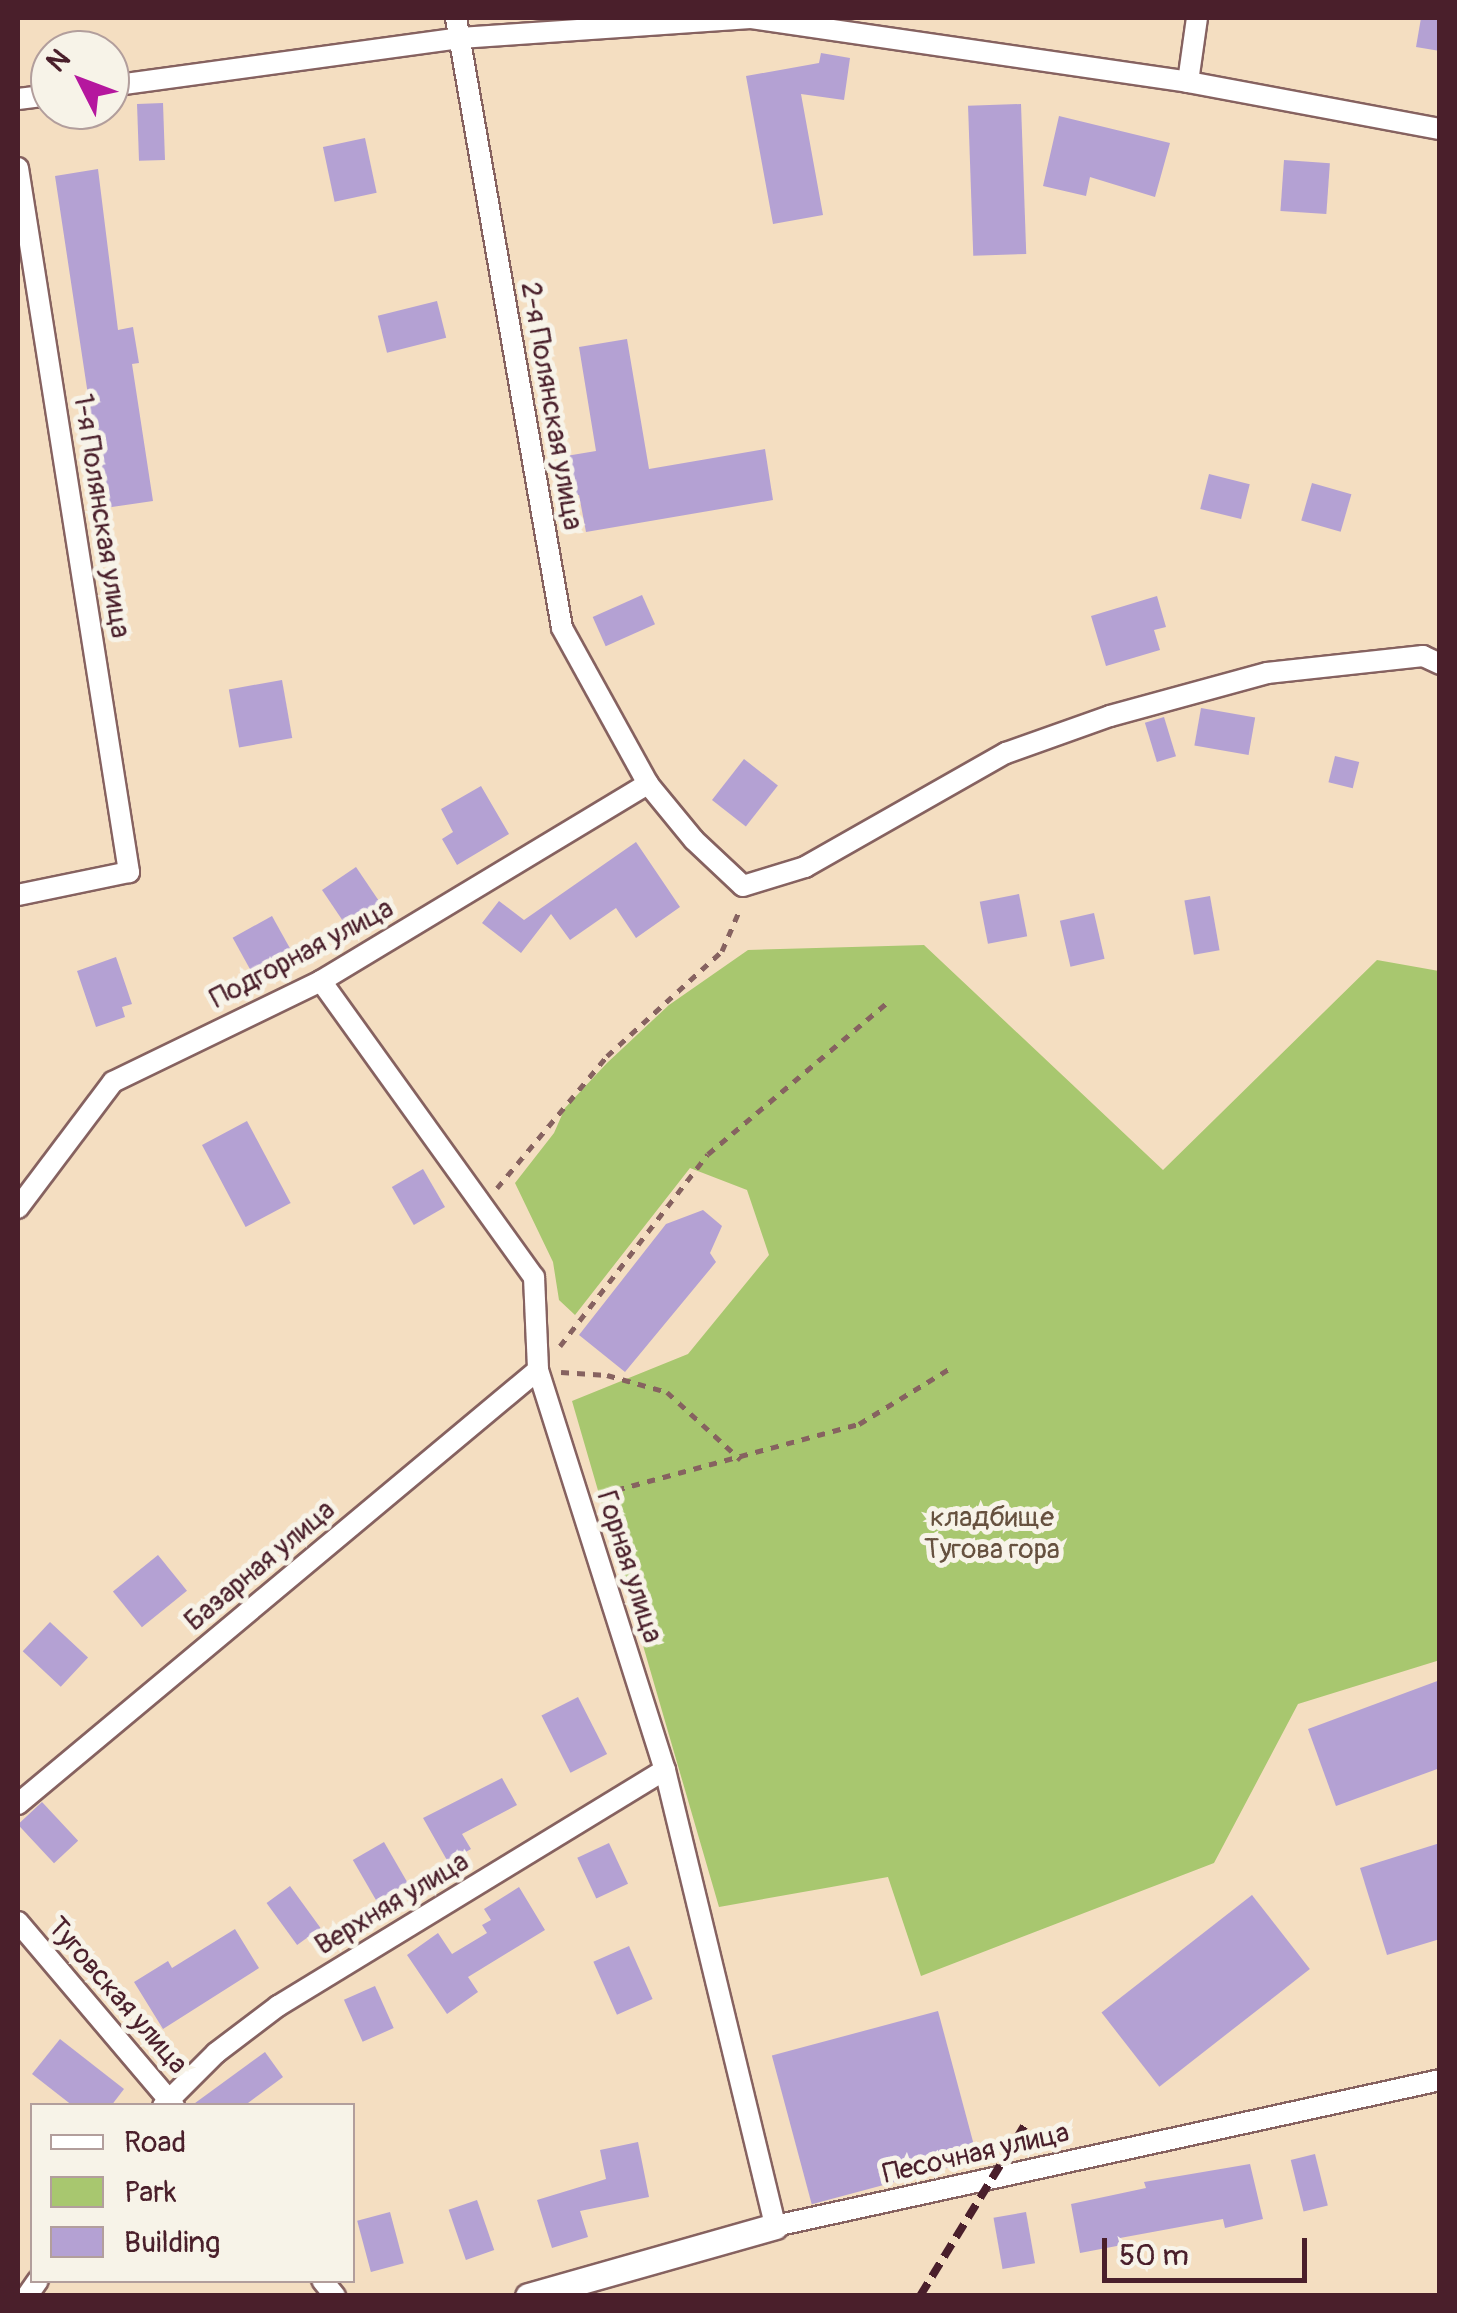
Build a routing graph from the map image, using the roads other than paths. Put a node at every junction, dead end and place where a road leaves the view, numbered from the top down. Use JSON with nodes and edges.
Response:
{"nodes":[{"id":1,"x":751,"y":18,"type":"edge"},
{"id":2,"x":1197,"y":18,"type":"edge"},
{"id":3,"x":458,"y":28,"type":"edge"},
{"id":4,"x":1188,"y":82,"type":"junction"},
{"id":5,"x":130,"y":83,"type":"edge"},
{"id":6,"x":1440,"y":130,"type":"edge"},
{"id":7,"x":18,"y":168,"type":"edge"},
{"id":8,"x":1440,"y":664,"type":"edge"},
{"id":9,"x":648,"y":784,"type":"junction"},
{"id":10,"x":18,"y":895,"type":"edge"},
{"id":11,"x":322,"y":981,"type":"junction"},
{"id":12,"x":18,"y":1208,"type":"edge"},
{"id":13,"x":538,"y":1370,"type":"junction"},
{"id":14,"x":664,"y":1770,"type":"junction"},
{"id":15,"x":18,"y":1804,"type":"edge"},
{"id":16,"x":18,"y":1922,"type":"edge"},
{"id":17,"x":1440,"y":2080,"type":"edge"},
{"id":18,"x":168,"y":2103,"type":"edge"},
{"id":19,"x":774,"y":2226,"type":"junction"},
{"id":20,"x":528,"y":2296,"type":"edge"}],
"edges":[{"from":1,"to":3,"type":"street"},
{"from":1,"to":4,"type":"street"},
{"from":2,"to":4,"type":"street"},
{"from":3,"to":5,"type":"street"},
{"from":3,"to":9,"type":"street","name":"2-я Полянская улица"},
{"from":4,"to":6,"type":"street"},
{"from":7,"to":10,"type":"street","name":"1-я Полянская улица"},
{"from":8,"to":9,"type":"street","name":"2-я Полянская улица"},
{"from":9,"to":11,"type":"street","name":"Подгорная улица"},
{"from":11,"to":12,"type":"street","name":"Подгорная улица"},
{"from":11,"to":13,"type":"street","name":"Горная улица"},
{"from":13,"to":14,"type":"street","name":"Горная улица"},
{"from":13,"to":15,"type":"street","name":"Базарная улица"},
{"from":14,"to":18,"type":"street","name":"Верхняя улица"},
{"from":14,"to":19,"type":"street","name":"Горная улица"},
{"from":16,"to":18,"type":"street","name":"Туговская улица"},
{"from":17,"to":19,"type":"street","name":"Песочная улица"},
{"from":19,"to":20,"type":"street","name":"Песочная улица"}]}
